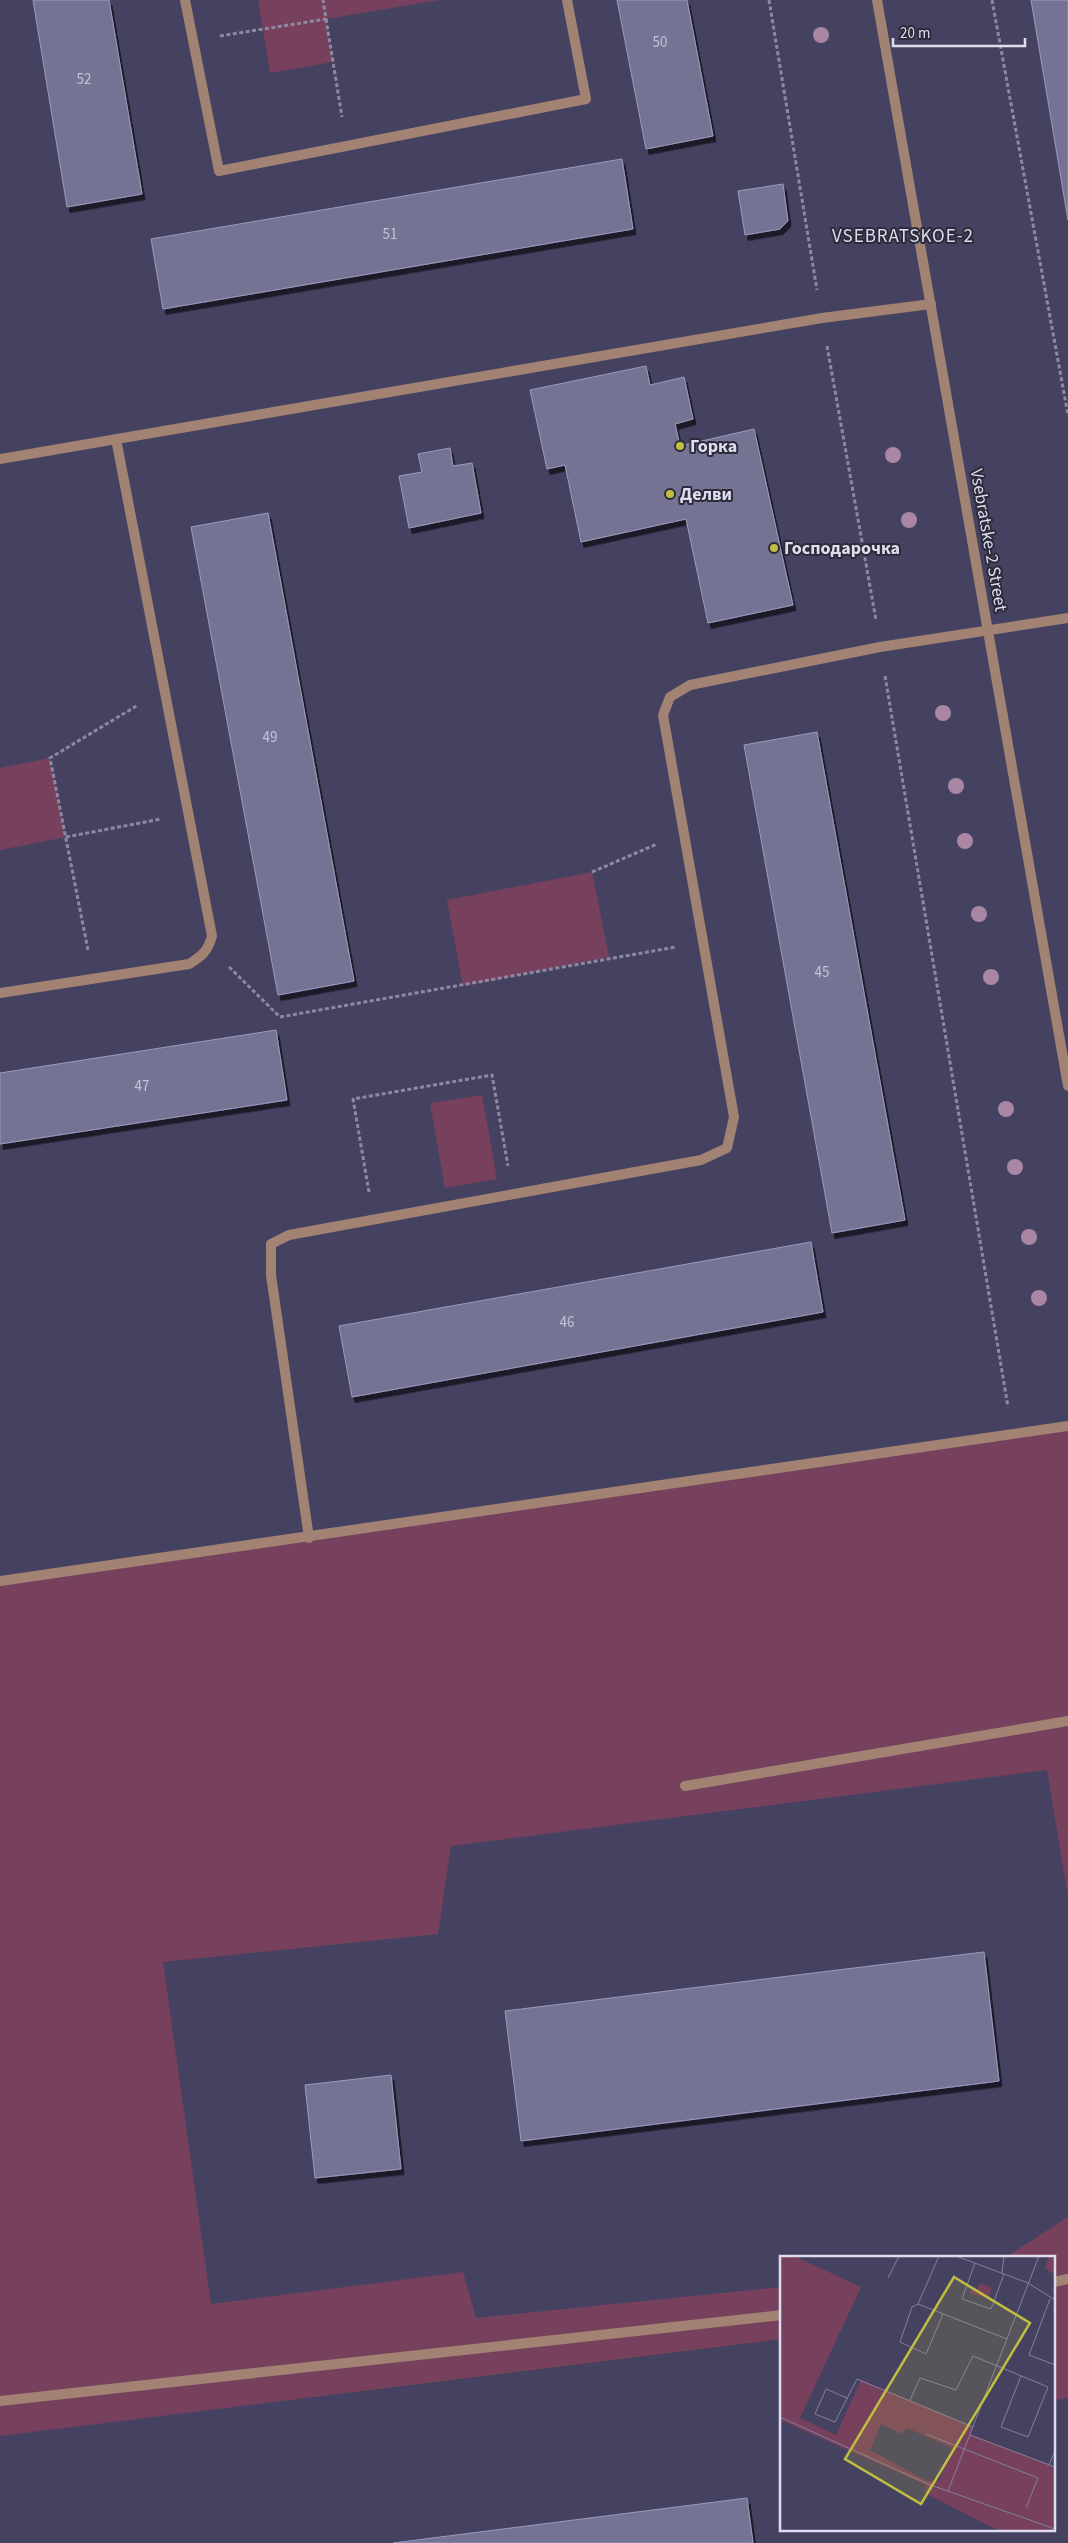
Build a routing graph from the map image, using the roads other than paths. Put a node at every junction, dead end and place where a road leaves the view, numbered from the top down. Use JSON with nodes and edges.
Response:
{"nodes":[{"id":1,"x":185,"y":0,"type":"edge"},
{"id":2,"x":567,"y":0,"type":"edge"},
{"id":3,"x":877,"y":0,"type":"edge"},
{"id":4,"x":931,"y":304,"type":"junction"},
{"id":5,"x":116,"y":440,"type":"junction"},
{"id":6,"x":0,"y":459,"type":"edge"},
{"id":7,"x":1068,"y":618,"type":"edge"},
{"id":8,"x":988,"y":630,"type":"junction"},
{"id":9,"x":0,"y":992,"type":"edge"},
{"id":10,"x":1068,"y":1086,"type":"edge"},
{"id":11,"x":1068,"y":1426,"type":"edge"},
{"id":12,"x":309,"y":1538,"type":"junction"},
{"id":13,"x":0,"y":1582,"type":"edge"},
{"id":14,"x":1068,"y":1720,"type":"edge"},
{"id":15,"x":685,"y":1786,"type":"dead end"},
{"id":16,"x":780,"y":2315,"type":"edge"},
{"id":17,"x":0,"y":2401,"type":"edge"}],
"edges":[{"from":1,"to":2,"type":"street"},
{"from":3,"to":4,"type":"street","name":"Vsebratske-2 Street"},
{"from":4,"to":5,"type":"street"},
{"from":4,"to":8,"type":"street","name":"Vsebratske-2 Street"},
{"from":5,"to":6,"type":"street"},
{"from":5,"to":9,"type":"street"},
{"from":7,"to":8,"type":"street"},
{"from":8,"to":10,"type":"street","name":"Vsebratske-2 Street"},
{"from":8,"to":12,"type":"street"},
{"from":11,"to":12,"type":"street"},
{"from":12,"to":13,"type":"street"},
{"from":14,"to":15,"type":"street"},
{"from":16,"to":17,"type":"street"}]}
